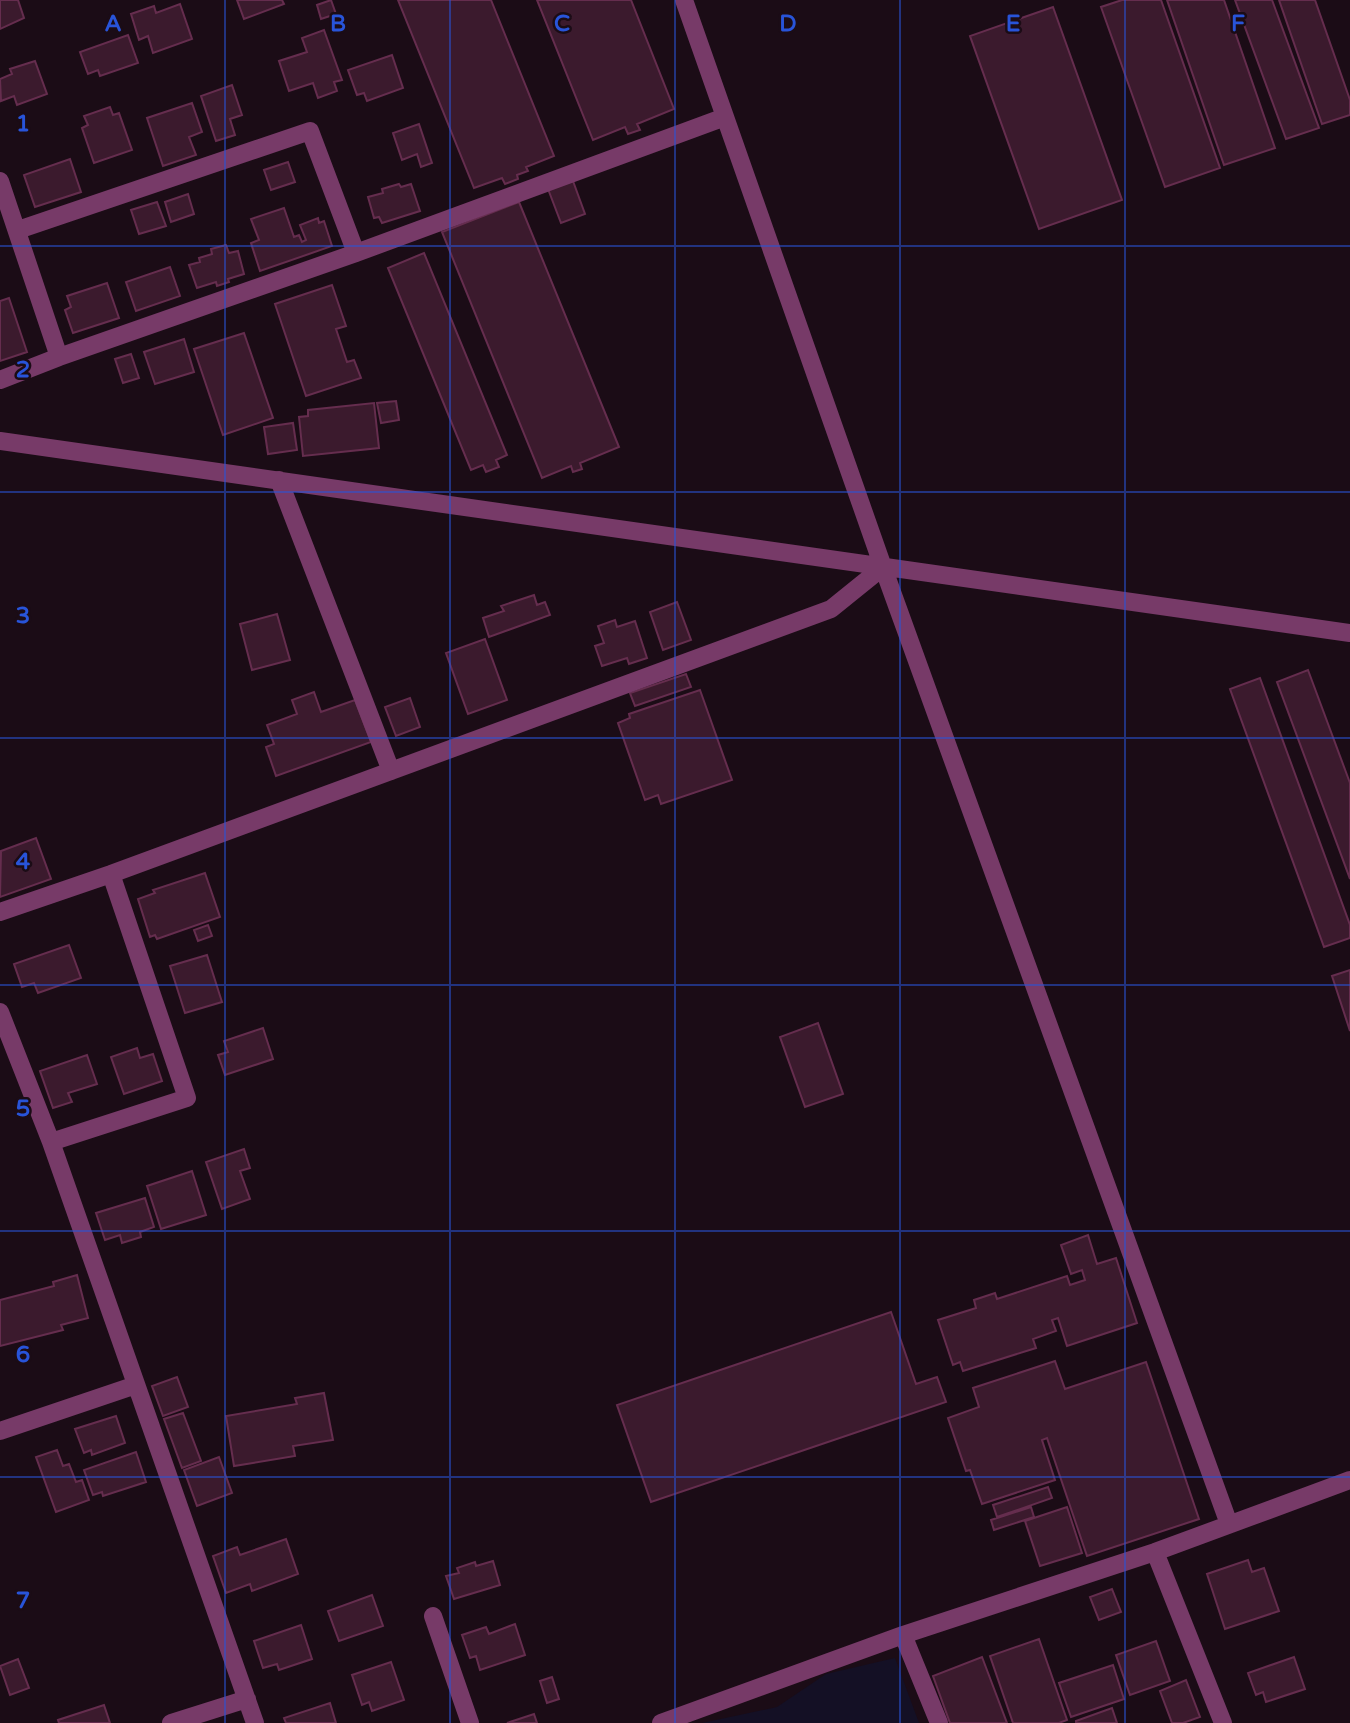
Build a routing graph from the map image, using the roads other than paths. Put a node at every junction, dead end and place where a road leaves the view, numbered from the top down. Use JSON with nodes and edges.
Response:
{"nodes":[{"id":1,"x":684,"y":0,"type":"edge"},
{"id":2,"x":725,"y":117,"type":"junction"},
{"id":3,"x":0,"y":181,"type":"edge"},
{"id":4,"x":18,"y":230,"type":"junction"},
{"id":5,"x":356,"y":253,"type":"junction"},
{"id":6,"x":59,"y":357,"type":"junction"},
{"id":7,"x":0,"y":380,"type":"edge"},
{"id":8,"x":0,"y":441,"type":"edge"},
{"id":9,"x":279,"y":481,"type":"junction"},
{"id":10,"x":883,"y":567,"type":"junction"},
{"id":11,"x":1350,"y":633,"type":"edge"},
{"id":12,"x":391,"y":771,"type":"junction"},
{"id":13,"x":111,"y":874,"type":"junction"},
{"id":14,"x":0,"y":912,"type":"edge"},
{"id":15,"x":0,"y":1012,"type":"edge"},
{"id":16,"x":3,"y":1031,"type":"edge"},
{"id":17,"x":51,"y":1142,"type":"junction"},
{"id":18,"x":136,"y":1385,"type":"junction"},
{"id":19,"x":0,"y":1432,"type":"edge"},
{"id":20,"x":1350,"y":1480,"type":"edge"},
{"id":21,"x":1229,"y":1524,"type":"junction"},
{"id":22,"x":1155,"y":1552,"type":"junction"},
{"id":23,"x":433,"y":1616,"type":"dead end"},
{"id":24,"x":902,"y":1635,"type":"junction"},
{"id":25,"x":247,"y":1699,"type":"junction"},
{"id":26,"x":171,"y":1723,"type":"edge"},
{"id":27,"x":255,"y":1723,"type":"edge"},
{"id":28,"x":470,"y":1723,"type":"edge"},
{"id":29,"x":661,"y":1723,"type":"edge"},
{"id":30,"x":939,"y":1723,"type":"edge"},
{"id":31,"x":1223,"y":1723,"type":"edge"}],
"edges":[{"from":1,"to":2,"type":"street"},
{"from":2,"to":5,"type":"street"},
{"from":2,"to":10,"type":"street"},
{"from":3,"to":4,"type":"street"},
{"from":4,"to":5,"type":"street"},
{"from":4,"to":6,"type":"street"},
{"from":5,"to":6,"type":"street"},
{"from":6,"to":7,"type":"street"},
{"from":8,"to":9,"type":"street"},
{"from":9,"to":10,"type":"street"},
{"from":9,"to":12,"type":"street"},
{"from":10,"to":11,"type":"street"},
{"from":10,"to":12,"type":"street"},
{"from":10,"to":21,"type":"street"},
{"from":12,"to":13,"type":"street"},
{"from":13,"to":14,"type":"street"},
{"from":13,"to":17,"type":"street"},
{"from":15,"to":16,"type":"street"},
{"from":16,"to":17,"type":"street"},
{"from":17,"to":18,"type":"street"},
{"from":18,"to":19,"type":"street"},
{"from":18,"to":25,"type":"street"},
{"from":20,"to":21,"type":"street"},
{"from":21,"to":22,"type":"street"},
{"from":22,"to":24,"type":"street"},
{"from":22,"to":31,"type":"street"},
{"from":23,"to":28,"type":"street"},
{"from":24,"to":29,"type":"street"},
{"from":24,"to":30,"type":"street"},
{"from":25,"to":26,"type":"street"},
{"from":25,"to":27,"type":"street"}]}
